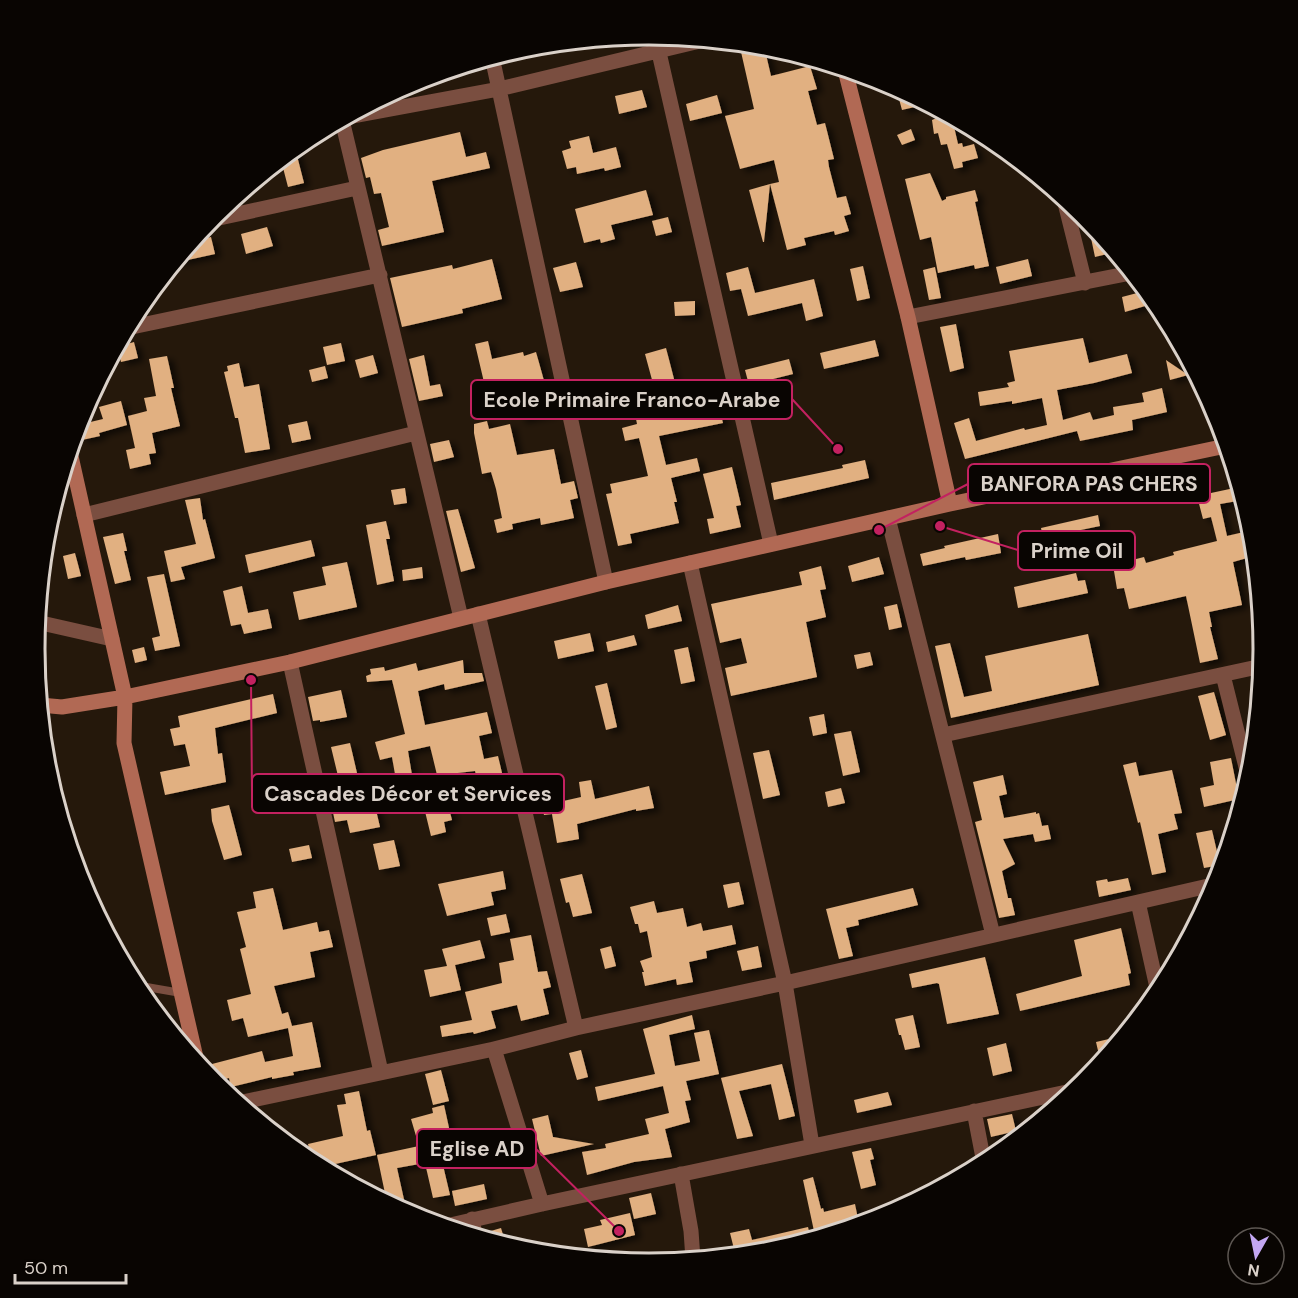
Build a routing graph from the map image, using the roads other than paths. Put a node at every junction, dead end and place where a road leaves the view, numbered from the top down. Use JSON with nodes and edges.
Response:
{"nodes":[{"id":1,"x":658,"y":45,"type":"edge"},
{"id":2,"x":680,"y":46,"type":"edge"},
{"id":3,"x":659,"y":51,"type":"junction"},
{"id":4,"x":494,"y":66,"type":"edge"},
{"id":5,"x":847,"y":79,"type":"edge"},
{"id":6,"x":499,"y":89,"type":"junction"},
{"id":7,"x":372,"y":113,"type":"edge"},
{"id":8,"x":344,"y":128,"type":"edge"},
{"id":9,"x":357,"y":188,"type":"junction"},
{"id":10,"x":1068,"y":214,"type":"edge"},
{"id":11,"x":228,"y":216,"type":"edge"},
{"id":12,"x":380,"y":275,"type":"junction"},
{"id":13,"x":1123,"y":275,"type":"edge"},
{"id":14,"x":1084,"y":283,"type":"junction"},
{"id":15,"x":908,"y":317,"type":"junction"},
{"id":16,"x":139,"y":325,"type":"edge"},
{"id":17,"x":416,"y":433,"type":"junction"},
{"id":18,"x":1218,"y":448,"type":"edge"},
{"id":19,"x":73,"y":467,"type":"edge"},
{"id":20,"x":950,"y":504,"type":"junction"},
{"id":21,"x":84,"y":515,"type":"junction"},
{"id":22,"x":888,"y":518,"type":"junction"},
{"id":23,"x":771,"y":544,"type":"junction"},
{"id":24,"x":690,"y":563,"type":"junction"},
{"id":25,"x":606,"y":582,"type":"junction"},
{"id":26,"x":478,"y":614,"type":"junction"},
{"id":27,"x":461,"y":618,"type":"junction"},
{"id":28,"x":46,"y":624,"type":"edge"},
{"id":29,"x":112,"y":639,"type":"junction"},
{"id":30,"x":290,"y":662,"type":"junction"},
{"id":31,"x":1253,"y":668,"type":"edge"},
{"id":32,"x":1222,"y":675,"type":"junction"},
{"id":33,"x":125,"y":698,"type":"junction"},
{"id":34,"x":48,"y":706,"type":"edge"},
{"id":35,"x":943,"y":735,"type":"junction"},
{"id":36,"x":1243,"y":756,"type":"edge"},
{"id":37,"x":1204,"y":887,"type":"edge"},
{"id":38,"x":1138,"y":902,"type":"junction"},
{"id":39,"x":993,"y":935,"type":"junction"},
{"id":40,"x":1155,"y":979,"type":"edge"},
{"id":41,"x":785,"y":983,"type":"junction"},
{"id":42,"x":149,"y":987,"type":"edge"},
{"id":43,"x":181,"y":993,"type":"junction"},
{"id":44,"x":576,"y":1028,"type":"junction"},
{"id":45,"x":192,"y":1043,"type":"edge"},
{"id":46,"x":494,"y":1049,"type":"junction"},
{"id":47,"x":381,"y":1072,"type":"junction"},
{"id":48,"x":1057,"y":1094,"type":"edge"},
{"id":49,"x":248,"y":1100,"type":"edge"},
{"id":50,"x":974,"y":1111,"type":"junction"},
{"id":51,"x":812,"y":1145,"type":"junction"},
{"id":52,"x":982,"y":1153,"type":"edge"},
{"id":53,"x":681,"y":1174,"type":"junction"},
{"id":54,"x":542,"y":1204,"type":"junction"},
{"id":55,"x":472,"y":1219,"type":"junction"},
{"id":56,"x":460,"y":1222,"type":"edge"},
{"id":57,"x":473,"y":1226,"type":"edge"},
{"id":58,"x":692,"y":1252,"type":"edge"}],
"edges":[{"from":1,"to":3,"type":"street"},
{"from":2,"to":3,"type":"street"},
{"from":3,"to":6,"type":"street"},
{"from":3,"to":23,"type":"street"},
{"from":4,"to":6,"type":"street"},
{"from":5,"to":15,"type":"main road"},
{"from":6,"to":7,"type":"street"},
{"from":6,"to":25,"type":"street"},
{"from":8,"to":9,"type":"street"},
{"from":9,"to":11,"type":"street"},
{"from":9,"to":12,"type":"street"},
{"from":10,"to":14,"type":"street"},
{"from":12,"to":16,"type":"street"},
{"from":12,"to":17,"type":"street"},
{"from":13,"to":14,"type":"street"},
{"from":14,"to":15,"type":"street"},
{"from":15,"to":20,"type":"main road"},
{"from":17,"to":21,"type":"street"},
{"from":17,"to":27,"type":"street"},
{"from":18,"to":20,"type":"main road"},
{"from":19,"to":21,"type":"main road"},
{"from":20,"to":22,"type":"main road"},
{"from":21,"to":29,"type":"main road"},
{"from":22,"to":23,"type":"main road"},
{"from":22,"to":35,"type":"street"},
{"from":23,"to":24,"type":"main road"},
{"from":24,"to":25,"type":"main road"},
{"from":24,"to":41,"type":"street"},
{"from":25,"to":26,"type":"main road"},
{"from":26,"to":27,"type":"main road"},
{"from":26,"to":44,"type":"street"},
{"from":27,"to":30,"type":"main road"},
{"from":28,"to":29,"type":"street"},
{"from":29,"to":33,"type":"main road"},
{"from":30,"to":33,"type":"main road"},
{"from":30,"to":47,"type":"street"},
{"from":31,"to":32,"type":"street"},
{"from":32,"to":35,"type":"street"},
{"from":32,"to":36,"type":"street"},
{"from":33,"to":34,"type":"main road"},
{"from":33,"to":43,"type":"main road"},
{"from":35,"to":39,"type":"street"},
{"from":37,"to":38,"type":"street"},
{"from":38,"to":39,"type":"street"},
{"from":38,"to":40,"type":"street"},
{"from":39,"to":41,"type":"street"},
{"from":41,"to":44,"type":"street"},
{"from":41,"to":51,"type":"street"},
{"from":42,"to":43,"type":"lane"},
{"from":43,"to":45,"type":"main road"},
{"from":44,"to":46,"type":"street"},
{"from":46,"to":47,"type":"street"},
{"from":46,"to":54,"type":"street"},
{"from":47,"to":49,"type":"street"},
{"from":48,"to":50,"type":"street"},
{"from":50,"to":51,"type":"street"},
{"from":50,"to":52,"type":"street"},
{"from":51,"to":53,"type":"street"},
{"from":53,"to":54,"type":"street"},
{"from":53,"to":58,"type":"street"},
{"from":54,"to":55,"type":"street"},
{"from":55,"to":56,"type":"street"},
{"from":55,"to":57,"type":"street"}]}
